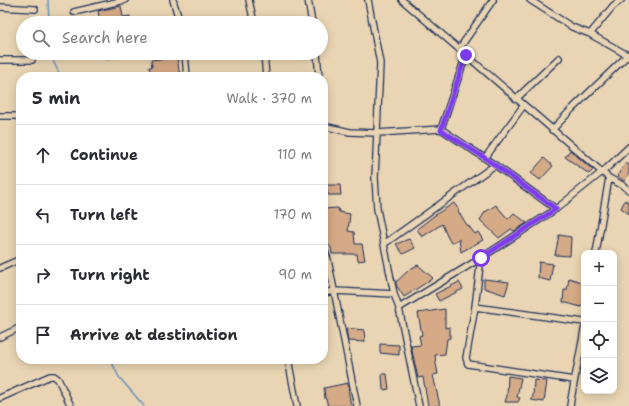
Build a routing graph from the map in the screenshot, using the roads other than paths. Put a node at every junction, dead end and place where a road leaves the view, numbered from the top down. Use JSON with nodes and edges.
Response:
{"nodes":[{"id":1,"x":125,"y":0,"type":"edge"},
{"id":2,"x":173,"y":0,"type":"edge"},
{"id":3,"x":249,"y":0,"type":"edge"},
{"id":4,"x":308,"y":0,"type":"edge"},
{"id":5,"x":368,"y":0,"type":"edge"},
{"id":6,"x":402,"y":0,"type":"edge"},
{"id":7,"x":493,"y":0,"type":"edge"},
{"id":8,"x":530,"y":0,"type":"edge"},
{"id":9,"x":621,"y":0,"type":"edge"},
{"id":10,"x":0,"y":6,"type":"edge"},
{"id":11,"x":35,"y":9,"type":"dead end"},
{"id":12,"x":74,"y":12,"type":"dead end"},
{"id":13,"x":178,"y":16,"type":"edge"},
{"id":14,"x":252,"y":16,"type":"edge"},
{"id":15,"x":311,"y":16,"type":"edge"},
{"id":16,"x":590,"y":34,"type":"junction"},
{"id":17,"x":459,"y":49,"type":"junction"},
{"id":18,"x":466,"y":55,"type":"junction"},
{"id":19,"x":629,"y":55,"type":"edge"},
{"id":20,"x":559,"y":58,"type":"dead end"},
{"id":21,"x":0,"y":60,"type":"edge"},
{"id":22,"x":32,"y":60,"type":"dead end"},
{"id":23,"x":186,"y":60,"type":"edge"},
{"id":24,"x":265,"y":60,"type":"edge"},
{"id":25,"x":318,"y":60,"type":"edge"},
{"id":26,"x":187,"y":72,"type":"edge"},
{"id":27,"x":266,"y":72,"type":"edge"},
{"id":28,"x":319,"y":72,"type":"edge"},
{"id":29,"x":516,"y":99,"type":"junction"},
{"id":30,"x":524,"y":105,"type":"junction"},
{"id":31,"x":0,"y":116,"type":"edge"},
{"id":32,"x":16,"y":116,"type":"edge"},
{"id":33,"x":328,"y":127,"type":"edge"},
{"id":34,"x":441,"y":130,"type":"junction"},
{"id":35,"x":552,"y":130,"type":"junction"},
{"id":36,"x":377,"y":133,"type":"junction"},
{"id":37,"x":629,"y":147,"type":"edge"},
{"id":38,"x":485,"y":158,"type":"junction"},
{"id":39,"x":495,"y":165,"type":"junction"},
{"id":40,"x":603,"y":172,"type":"junction"},
{"id":41,"x":609,"y":178,"type":"junction"},
{"id":42,"x":629,"y":190,"type":"edge"},
{"id":43,"x":556,"y":209,"type":"junction"},
{"id":44,"x":384,"y":244,"type":"junction"},
{"id":45,"x":597,"y":250,"type":"edge"},
{"id":46,"x":481,"y":258,"type":"junction"},
{"id":47,"x":328,"y":260,"type":"edge"},
{"id":48,"x":16,"y":261,"type":"edge"},
{"id":49,"x":0,"y":268,"type":"edge"},
{"id":50,"x":335,"y":291,"type":"junction"},
{"id":51,"x":328,"y":292,"type":"edge"},
{"id":52,"x":394,"y":294,"type":"junction"},
{"id":53,"x":475,"y":307,"type":"junction"},
{"id":54,"x":399,"y":308,"type":"junction"},
{"id":55,"x":581,"y":322,"type":"edge"},
{"id":56,"x":16,"y":329,"type":"edge"},
{"id":57,"x":0,"y":337,"type":"edge"},
{"id":58,"x":581,"y":351,"type":"edge"},
{"id":59,"x":289,"y":364,"type":"edge"},
{"id":60,"x":574,"y":380,"type":"junction"},
{"id":61,"x":0,"y":398,"type":"edge"},
{"id":62,"x":72,"y":406,"type":"edge"},
{"id":63,"x":297,"y":406,"type":"edge"},
{"id":64,"x":357,"y":406,"type":"edge"},
{"id":65,"x":419,"y":406,"type":"edge"},
{"id":66,"x":570,"y":406,"type":"edge"}],
"edges":[{"from":1,"to":12,"type":"street"},
{"from":2,"to":13,"type":"street"},
{"from":3,"to":14,"type":"street"},
{"from":4,"to":15,"type":"street"},
{"from":5,"to":36,"type":"street"},
{"from":6,"to":17,"type":"street"},
{"from":7,"to":17,"type":"street"},
{"from":8,"to":16,"type":"street"},
{"from":9,"to":16,"type":"street"},
{"from":10,"to":11,"type":"street"},
{"from":16,"to":19,"type":"street"},
{"from":17,"to":18,"type":"street"},
{"from":18,"to":29,"type":"street"},
{"from":18,"to":34,"type":"street"},
{"from":19,"to":35,"type":"street"},
{"from":20,"to":29,"type":"street"},
{"from":21,"to":22,"type":"street"},
{"from":23,"to":26,"type":"street"},
{"from":24,"to":27,"type":"street"},
{"from":25,"to":28,"type":"street"},
{"from":29,"to":30,"type":"street"},
{"from":30,"to":35,"type":"street"},
{"from":30,"to":38,"type":"street"},
{"from":31,"to":32,"type":"street"},
{"from":33,"to":36,"type":"street"},
{"from":34,"to":36,"type":"street"},
{"from":34,"to":38,"type":"street"},
{"from":35,"to":40,"type":"street"},
{"from":36,"to":44,"type":"street"},
{"from":37,"to":40,"type":"street"},
{"from":38,"to":39,"type":"street"},
{"from":39,"to":43,"type":"street"},
{"from":39,"to":44,"type":"street"},
{"from":40,"to":41,"type":"street"},
{"from":40,"to":43,"type":"street"},
{"from":41,"to":42,"type":"street"},
{"from":41,"to":45,"type":"street"},
{"from":43,"to":46,"type":"street"},
{"from":44,"to":52,"type":"street"},
{"from":46,"to":53,"type":"street"},
{"from":46,"to":54,"type":"street"},
{"from":47,"to":50,"type":"street"},
{"from":48,"to":49,"type":"street"},
{"from":50,"to":51,"type":"street"},
{"from":50,"to":52,"type":"street"},
{"from":50,"to":64,"type":"street"},
{"from":52,"to":54,"type":"street"},
{"from":53,"to":55,"type":"street"},
{"from":53,"to":60,"type":"street"},
{"from":54,"to":65,"type":"street"},
{"from":56,"to":57,"type":"street"},
{"from":58,"to":60,"type":"street"},
{"from":59,"to":63,"type":"street"},
{"from":60,"to":66,"type":"street"},
{"from":61,"to":62,"type":"street"}]}
